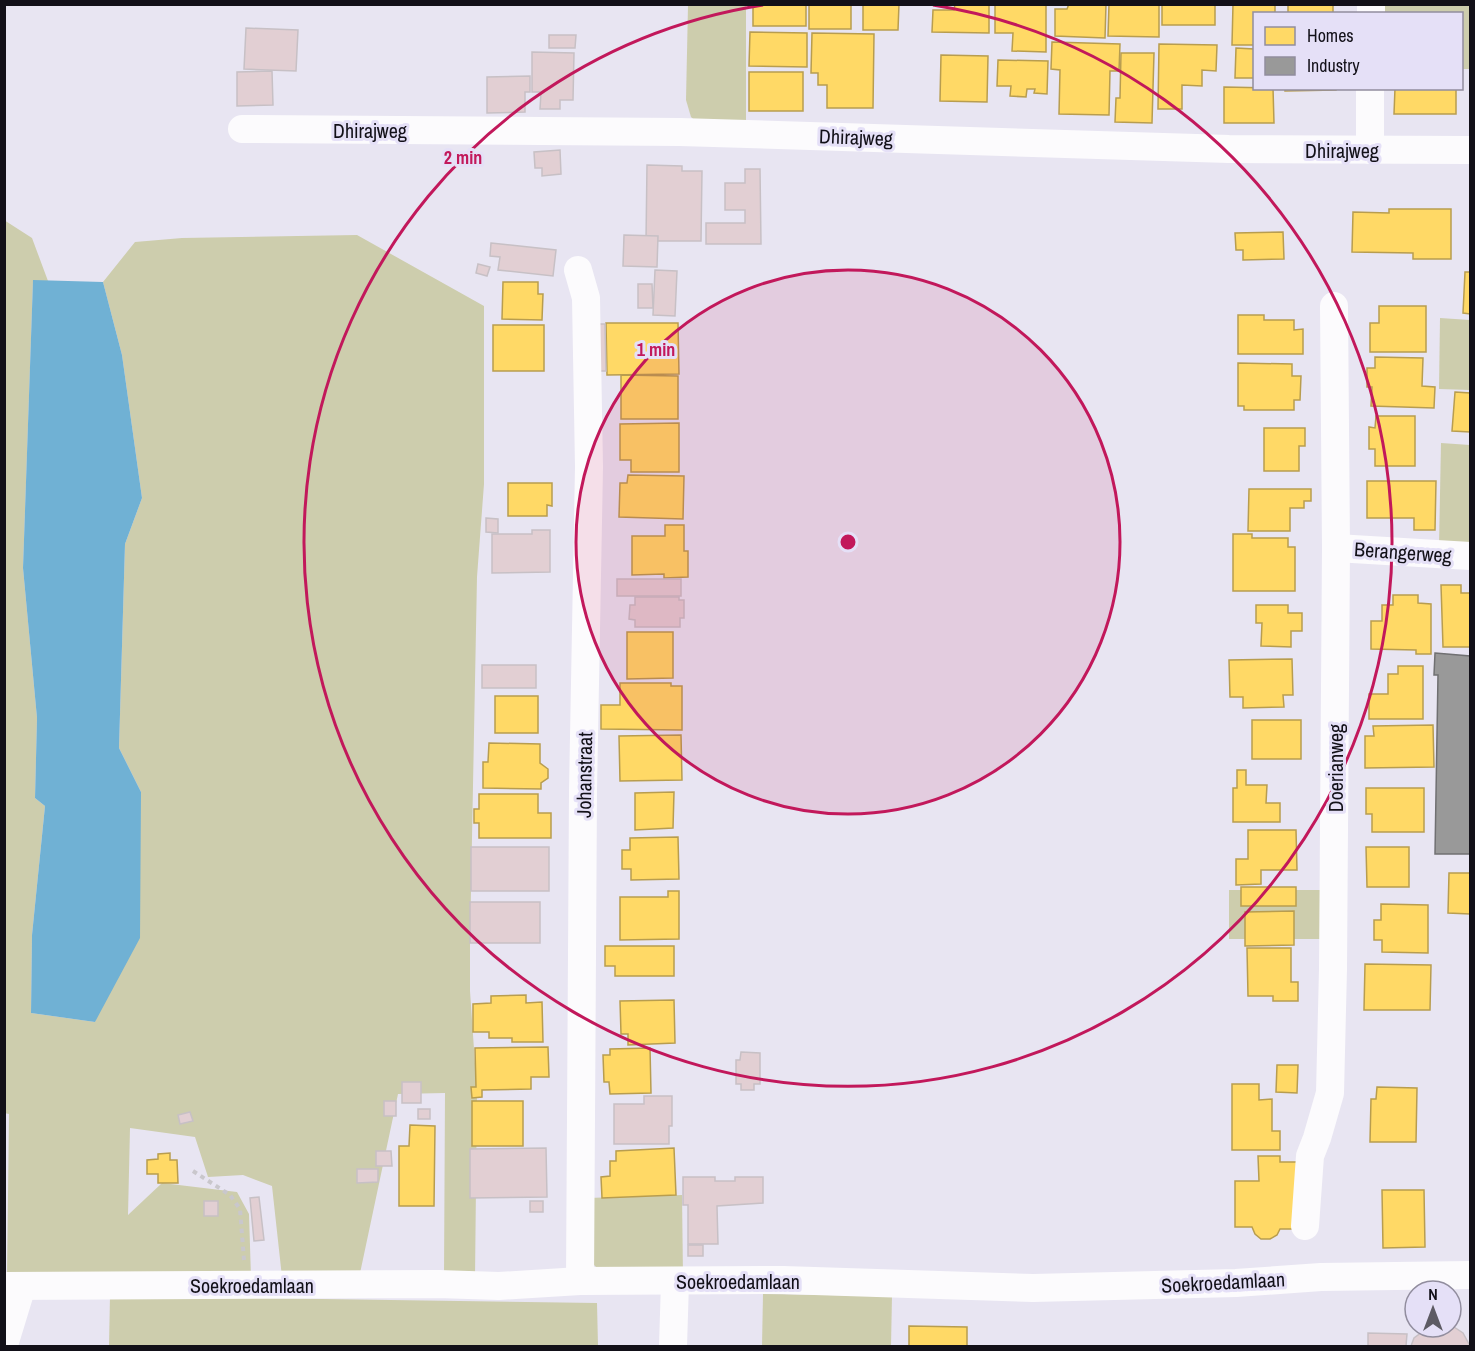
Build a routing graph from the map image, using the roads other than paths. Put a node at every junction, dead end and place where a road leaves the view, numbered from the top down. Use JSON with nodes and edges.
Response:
{"nodes":[{"id":1,"x":1370,"y":90,"type":"edge"},
{"id":2,"x":242,"y":129,"type":"dead end"},
{"id":3,"x":1370,"y":150,"type":"junction"},
{"id":4,"x":1470,"y":150,"type":"edge"},
{"id":5,"x":578,"y":270,"type":"dead end"},
{"id":6,"x":1334,"y":306,"type":"dead end"},
{"id":7,"x":1336,"y":548,"type":"junction"},
{"id":8,"x":1470,"y":556,"type":"edge"},
{"id":9,"x":1305,"y":1226,"type":"dead end"},
{"id":10,"x":1470,"y":1275,"type":"edge"},
{"id":11,"x":580,"y":1281,"type":"junction"},
{"id":12,"x":675,"y":1282,"type":"junction"},
{"id":13,"x":13,"y":1286,"type":"edge"},
{"id":14,"x":4,"y":1345,"type":"edge"},
{"id":15,"x":673,"y":1347,"type":"edge"}],
"edges":[{"from":1,"to":3,"type":"street"},
{"from":2,"to":3,"type":"street","name":"Dhirajweg"},
{"from":3,"to":4,"type":"street","name":"Dhirajweg"},
{"from":5,"to":11,"type":"street","name":"Johanstraat"},
{"from":6,"to":7,"type":"street","name":"Doerianweg"},
{"from":7,"to":8,"type":"street","name":"Berangerweg"},
{"from":7,"to":9,"type":"street","name":"Doerianweg"},
{"from":10,"to":12,"type":"street","name":"Soekroedamlaan"},
{"from":11,"to":12,"type":"street","name":"Soekroedamlaan"},
{"from":11,"to":13,"type":"street","name":"Soekroedamlaan"},
{"from":12,"to":15,"type":"street"},
{"from":13,"to":14,"type":"street"}]}
